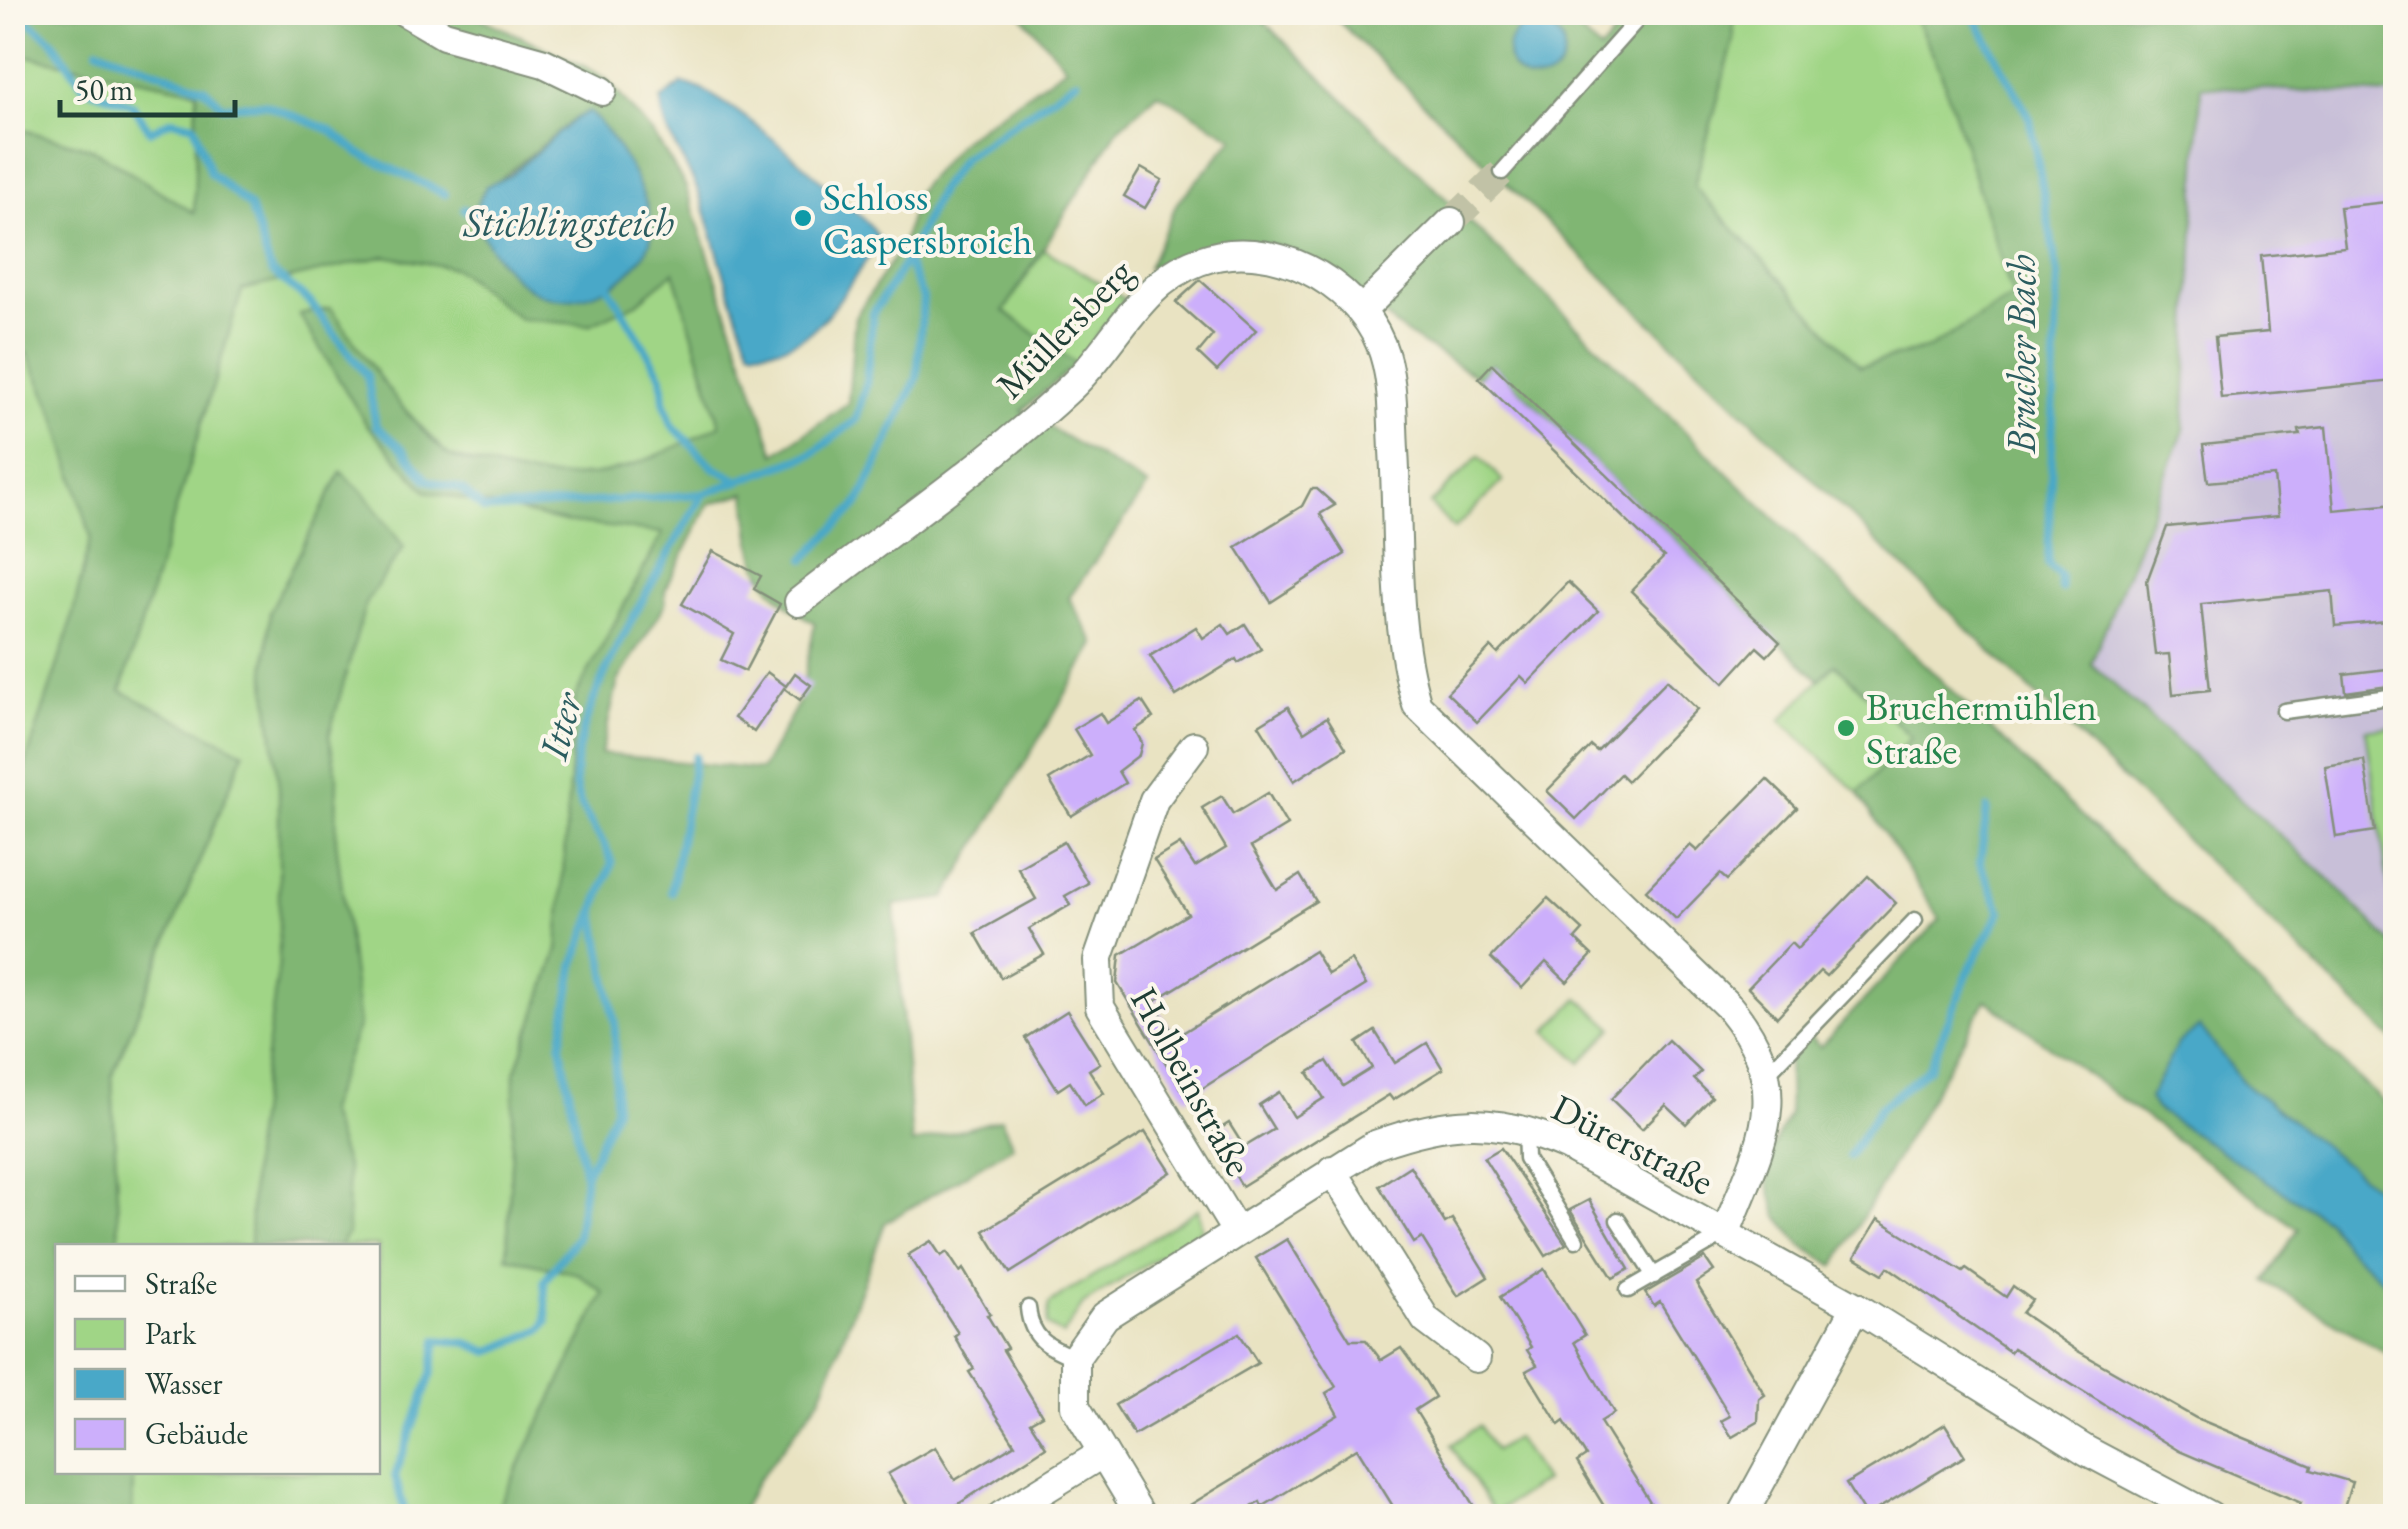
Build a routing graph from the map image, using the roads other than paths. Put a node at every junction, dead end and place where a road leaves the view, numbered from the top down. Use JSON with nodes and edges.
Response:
{"nodes":[{"id":1,"x":405,"y":12,"type":"edge"},
{"id":2,"x":1644,"y":12,"type":"edge"},
{"id":3,"x":602,"y":92,"type":"dead end"},
{"id":4,"x":1502,"y":172,"type":"tunnel mouth"},
{"id":5,"x":1451,"y":222,"type":"tunnel mouth"},
{"id":6,"x":1362,"y":310,"type":"junction"},
{"id":7,"x":799,"y":602,"type":"dead end"},
{"id":8,"x":2396,"y":696,"type":"edge"},
{"id":9,"x":2284,"y":710,"type":"dead end"},
{"id":10,"x":1194,"y":746,"type":"dead end"},
{"id":11,"x":1914,"y":920,"type":"dead end"},
{"id":12,"x":1768,"y":1074,"type":"junction"},
{"id":13,"x":1525,"y":1128,"type":"junction"},
{"id":14,"x":1332,"y":1170,"type":"junction"},
{"id":15,"x":1618,"y":1220,"type":"dead end"},
{"id":16,"x":1236,"y":1232,"type":"junction"},
{"id":17,"x":1725,"y":1234,"type":"junction"},
{"id":18,"x":1576,"y":1240,"type":"dead end"},
{"id":19,"x":1654,"y":1276,"type":"junction"},
{"id":20,"x":1628,"y":1290,"type":"dead end"},
{"id":21,"x":1028,"y":1308,"type":"dead end"},
{"id":22,"x":1856,"y":1308,"type":"junction"},
{"id":23,"x":1074,"y":1358,"type":"junction"},
{"id":24,"x":1476,"y":1358,"type":"dead end"},
{"id":25,"x":1103,"y":1452,"type":"junction"},
{"id":26,"x":2192,"y":1513,"type":"edge"},
{"id":27,"x":1001,"y":1516,"type":"edge"},
{"id":28,"x":1142,"y":1516,"type":"edge"},
{"id":29,"x":1742,"y":1516,"type":"edge"}],
"edges":[{"from":1,"to":3,"type":"street"},
{"from":2,"to":4,"type":"lane"},
{"from":5,"to":6,"type":"street"},
{"from":6,"to":7,"type":"street","name":"Müllersberg"},
{"from":6,"to":12,"type":"street"},
{"from":8,"to":9,"type":"lane"},
{"from":10,"to":16,"type":"street","name":"Holbeinstraße"},
{"from":11,"to":12,"type":"lane"},
{"from":12,"to":17,"type":"street"},
{"from":13,"to":14,"type":"street","name":"Dürerstraße"},
{"from":13,"to":17,"type":"street","name":"Dürerstraße"},
{"from":13,"to":18,"type":"lane"},
{"from":14,"to":16,"type":"street","name":"Dürerstraße"},
{"from":14,"to":24,"type":"street"},
{"from":15,"to":19,"type":"lane"},
{"from":16,"to":23,"type":"street","name":"Dürerstraße"},
{"from":17,"to":19,"type":"lane"},
{"from":17,"to":22,"type":"street","name":"Dürerstraße"},
{"from":19,"to":20,"type":"lane"},
{"from":21,"to":23,"type":"lane"},
{"from":22,"to":26,"type":"street","name":"Dürerstraße"},
{"from":22,"to":29,"type":"street"},
{"from":23,"to":25,"type":"street"},
{"from":25,"to":27,"type":"street"},
{"from":25,"to":28,"type":"street"}]}
